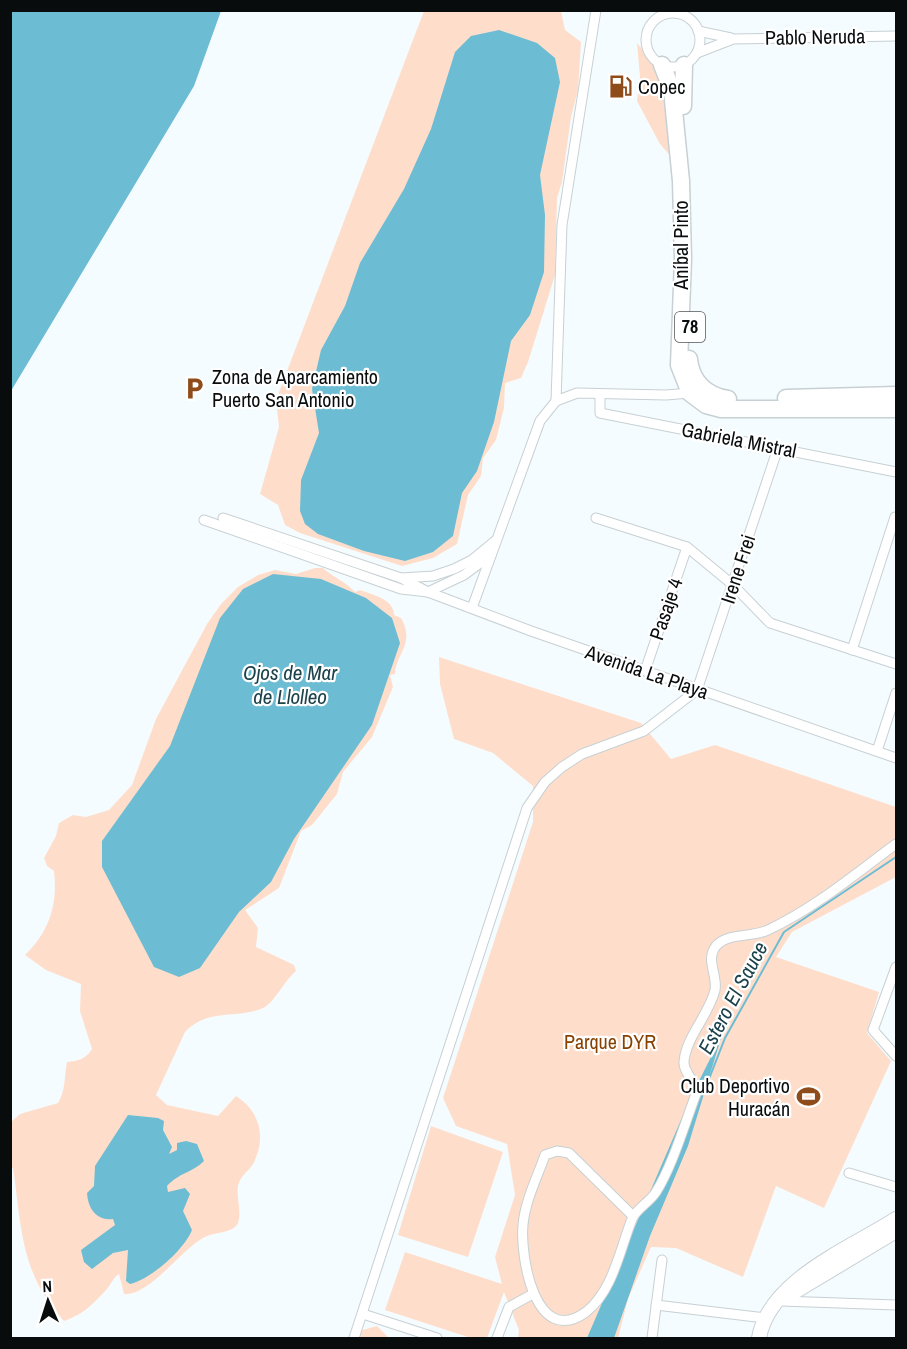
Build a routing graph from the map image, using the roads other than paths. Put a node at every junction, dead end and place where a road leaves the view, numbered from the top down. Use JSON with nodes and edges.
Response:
{"nodes":[{"id":1,"x":596,"y":10,"type":"edge"},
{"id":2,"x":698,"y":31,"type":"junction"},
{"id":3,"x":897,"y":36,"type":"edge"},
{"id":4,"x":733,"y":39,"type":"junction"},
{"id":5,"x":697,"y":53,"type":"junction"},
{"id":6,"x":662,"y":65,"type":"junction"},
{"id":7,"x":684,"y":65,"type":"junction"},
{"id":8,"x":697,"y":391,"type":"junction"},
{"id":9,"x":600,"y":394,"type":"junction"},
{"id":10,"x":897,"y":395,"type":"edge"},
{"id":11,"x":556,"y":401,"type":"junction"},
{"id":12,"x":897,"y":408,"type":"edge"},
{"id":13,"x":778,"y":448,"type":"junction"},
{"id":14,"x":897,"y":472,"type":"edge"},
{"id":15,"x":895,"y":517,"type":"edge"},
{"id":16,"x":223,"y":518,"type":"dead end"},
{"id":17,"x":596,"y":518,"type":"dead end"},
{"id":18,"x":204,"y":520,"type":"dead end"},
{"id":19,"x":499,"y":537,"type":"junction"},
{"id":20,"x":687,"y":547,"type":"junction"},
{"id":21,"x":492,"y":554,"type":"junction"},
{"id":22,"x":401,"y":578,"type":"junction"},
{"id":23,"x":733,"y":585,"type":"junction"},
{"id":24,"x":428,"y":592,"type":"junction"},
{"id":25,"x":472,"y":608,"type":"junction"},
{"id":26,"x":852,"y":650,"type":"junction"},
{"id":27,"x":897,"y":664,"type":"edge"},
{"id":28,"x":645,"y":671,"type":"junction"},
{"id":29,"x":697,"y":690,"type":"junction"},
{"id":30,"x":897,"y":693,"type":"edge"},
{"id":31,"x":877,"y":751,"type":"junction"},
{"id":32,"x":897,"y":758,"type":"edge"},
{"id":33,"x":897,"y":844,"type":"edge"},
{"id":34,"x":897,"y":967,"type":"edge"},
{"id":35,"x":897,"y":1056,"type":"edge"},
{"id":36,"x":849,"y":1173,"type":"dead end"},
{"id":37,"x":897,"y":1187,"type":"edge"},
{"id":38,"x":633,"y":1216,"type":"junction"},
{"id":39,"x":897,"y":1219,"type":"edge"},
{"id":40,"x":897,"y":1231,"type":"edge"},
{"id":41,"x":662,"y":1260,"type":"dead end"},
{"id":42,"x":531,"y":1295,"type":"junction"},
{"id":43,"x":779,"y":1300,"type":"junction"},
{"id":44,"x":656,"y":1305,"type":"junction"},
{"id":45,"x":897,"y":1305,"type":"edge"},
{"id":46,"x":363,"y":1314,"type":"junction"},
{"id":47,"x":765,"y":1318,"type":"junction"},
{"id":48,"x":354,"y":1338,"type":"edge"},
{"id":49,"x":437,"y":1338,"type":"edge"},
{"id":50,"x":497,"y":1338,"type":"edge"},
{"id":51,"x":652,"y":1338,"type":"edge"},
{"id":52,"x":759,"y":1338,"type":"edge"}],
"edges":[{"from":1,"to":11,"type":"street"},
{"from":2,"to":4,"type":"street","name":"Pablo Neruda"},
{"from":2,"to":5,"type":"street"},
{"from":2,"to":6,"type":"street"},
{"from":3,"to":4,"type":"street","name":"Pablo Neruda"},
{"from":4,"to":5,"type":"street","name":"Pablo Neruda"},
{"from":5,"to":7,"type":"street"},
{"from":6,"to":7,"type":"street"},
{"from":6,"to":8,"type":"highway","name":"Aníbal Pinto","number":"78"},
{"from":7,"to":8,"type":"highway","name":"Aníbal Pinto","number":"78"},
{"from":8,"to":9,"type":"street"},
{"from":8,"to":10,"type":"highway"},
{"from":8,"to":12,"type":"highway"},
{"from":9,"to":11,"type":"street"},
{"from":9,"to":13,"type":"street","name":"Gabriela Mistral"},
{"from":11,"to":19,"type":"street"},
{"from":13,"to":14,"type":"street","name":"Gabriela Mistral"},
{"from":13,"to":23,"type":"street","name":"Irene Frei"},
{"from":15,"to":26,"type":"street"},
{"from":16,"to":22,"type":"street"},
{"from":17,"to":20,"type":"street"},
{"from":18,"to":24,"type":"street"},
{"from":19,"to":21,"type":"street"},
{"from":19,"to":22,"type":"street"},
{"from":20,"to":23,"type":"street"},
{"from":20,"to":28,"type":"street","name":"Pasaje 4"},
{"from":21,"to":24,"type":"street"},
{"from":21,"to":25,"type":"street"},
{"from":22,"to":24,"type":"street","name":"Avenida La Playa"},
{"from":23,"to":26,"type":"street"},
{"from":23,"to":29,"type":"street","name":"Irene Frei"},
{"from":24,"to":25,"type":"street","name":"Avenida La Playa"},
{"from":25,"to":28,"type":"street","name":"Avenida La Playa"},
{"from":26,"to":27,"type":"street"},
{"from":28,"to":29,"type":"street","name":"Avenida La Playa"},
{"from":29,"to":31,"type":"street","name":"Avenida La Playa"},
{"from":29,"to":46,"type":"street"},
{"from":30,"to":31,"type":"street"},
{"from":31,"to":32,"type":"street","name":"Avenida La Playa"},
{"from":33,"to":38,"type":"street"},
{"from":34,"to":35,"type":"street"},
{"from":36,"to":37,"type":"street"},
{"from":38,"to":42,"type":"street"},
{"from":38,"to":42,"type":"street"},
{"from":39,"to":43,"type":"street"},
{"from":40,"to":43,"type":"street"},
{"from":41,"to":44,"type":"street"},
{"from":42,"to":50,"type":"street"},
{"from":43,"to":45,"type":"street"},
{"from":43,"to":47,"type":"street"},
{"from":44,"to":47,"type":"street"},
{"from":44,"to":51,"type":"street"},
{"from":46,"to":48,"type":"street"},
{"from":46,"to":49,"type":"street"},
{"from":47,"to":52,"type":"street"}]}
